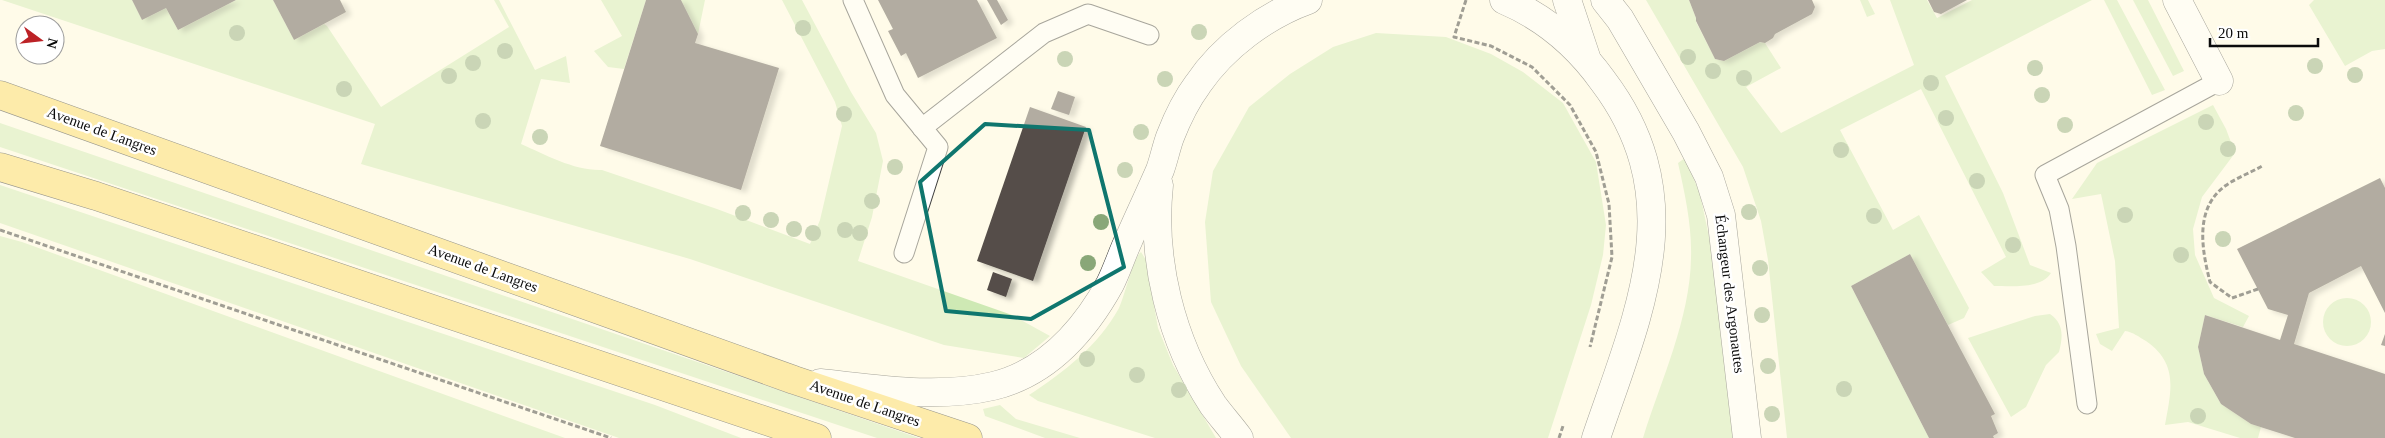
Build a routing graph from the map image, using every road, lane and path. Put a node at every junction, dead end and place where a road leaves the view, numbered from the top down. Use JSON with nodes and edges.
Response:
{"nodes":[{"id":1,"x":852,"y":0,"type":"edge"},
{"id":2,"x":1308,"y":0,"type":"edge"},
{"id":3,"x":1466,"y":0,"type":"edge"},
{"id":4,"x":1505,"y":0,"type":"edge"},
{"id":5,"x":1567,"y":0,"type":"edge"},
{"id":6,"x":1605,"y":0,"type":"edge"},
{"id":7,"x":2177,"y":0,"type":"edge"},
{"id":8,"x":1150,"y":35,"type":"dead end"},
{"id":9,"x":1586,"y":58,"type":"junction"},
{"id":10,"x":2219,"y":81,"type":"joint"},
{"id":11,"x":0,"y":95,"type":"edge"},
{"id":12,"x":922,"y":128,"type":"junction"},
{"id":13,"x":2262,"y":166,"type":"dead end"},
{"id":14,"x":0,"y":167,"type":"edge"},
{"id":15,"x":1160,"y":168,"type":"junction"},
{"id":16,"x":0,"y":230,"type":"edge"},
{"id":17,"x":904,"y":253,"type":"dead end"},
{"id":18,"x":2258,"y":289,"type":"dead end"},
{"id":19,"x":1589,"y":351,"type":"dead end"},
{"id":20,"x":794,"y":380,"type":"junction"},
{"id":21,"x":2087,"y":404,"type":"dead end"},
{"id":22,"x":1565,"y":420,"type":"dead end"},
{"id":23,"x":611,"y":438,"type":"edge"},
{"id":24,"x":817,"y":438,"type":"edge"},
{"id":25,"x":968,"y":438,"type":"edge"},
{"id":26,"x":1239,"y":438,"type":"edge"},
{"id":27,"x":1559,"y":438,"type":"edge"},
{"id":28,"x":1596,"y":438,"type":"edge"},
{"id":29,"x":1747,"y":438,"type":"edge"}],
"edges":[{"from":1,"to":12,"type":"lane"},
{"from":2,"to":15,"type":"street"},
{"from":3,"to":19,"type":"path"},
{"from":4,"to":9,"type":"street"},
{"from":5,"to":9,"type":"street"},
{"from":6,"to":29,"type":"street","name":"Échangeur des Argonautes"},
{"from":7,"to":10,"type":"street"},
{"from":8,"to":12,"type":"lane"},
{"from":9,"to":28,"type":"street"},
{"from":10,"to":21,"type":"lane"},
{"from":11,"to":20,"type":"main road","name":"Avenue de Langres"},
{"from":12,"to":17,"type":"lane"},
{"from":13,"to":18,"type":"path"},
{"from":14,"to":24,"type":"main road"},
{"from":15,"to":20,"type":"street"},
{"from":15,"to":26,"type":"street"},
{"from":16,"to":23,"type":"path"},
{"from":20,"to":25,"type":"main road","name":"Avenue de Langres"},
{"from":22,"to":27,"type":"path"}]}
